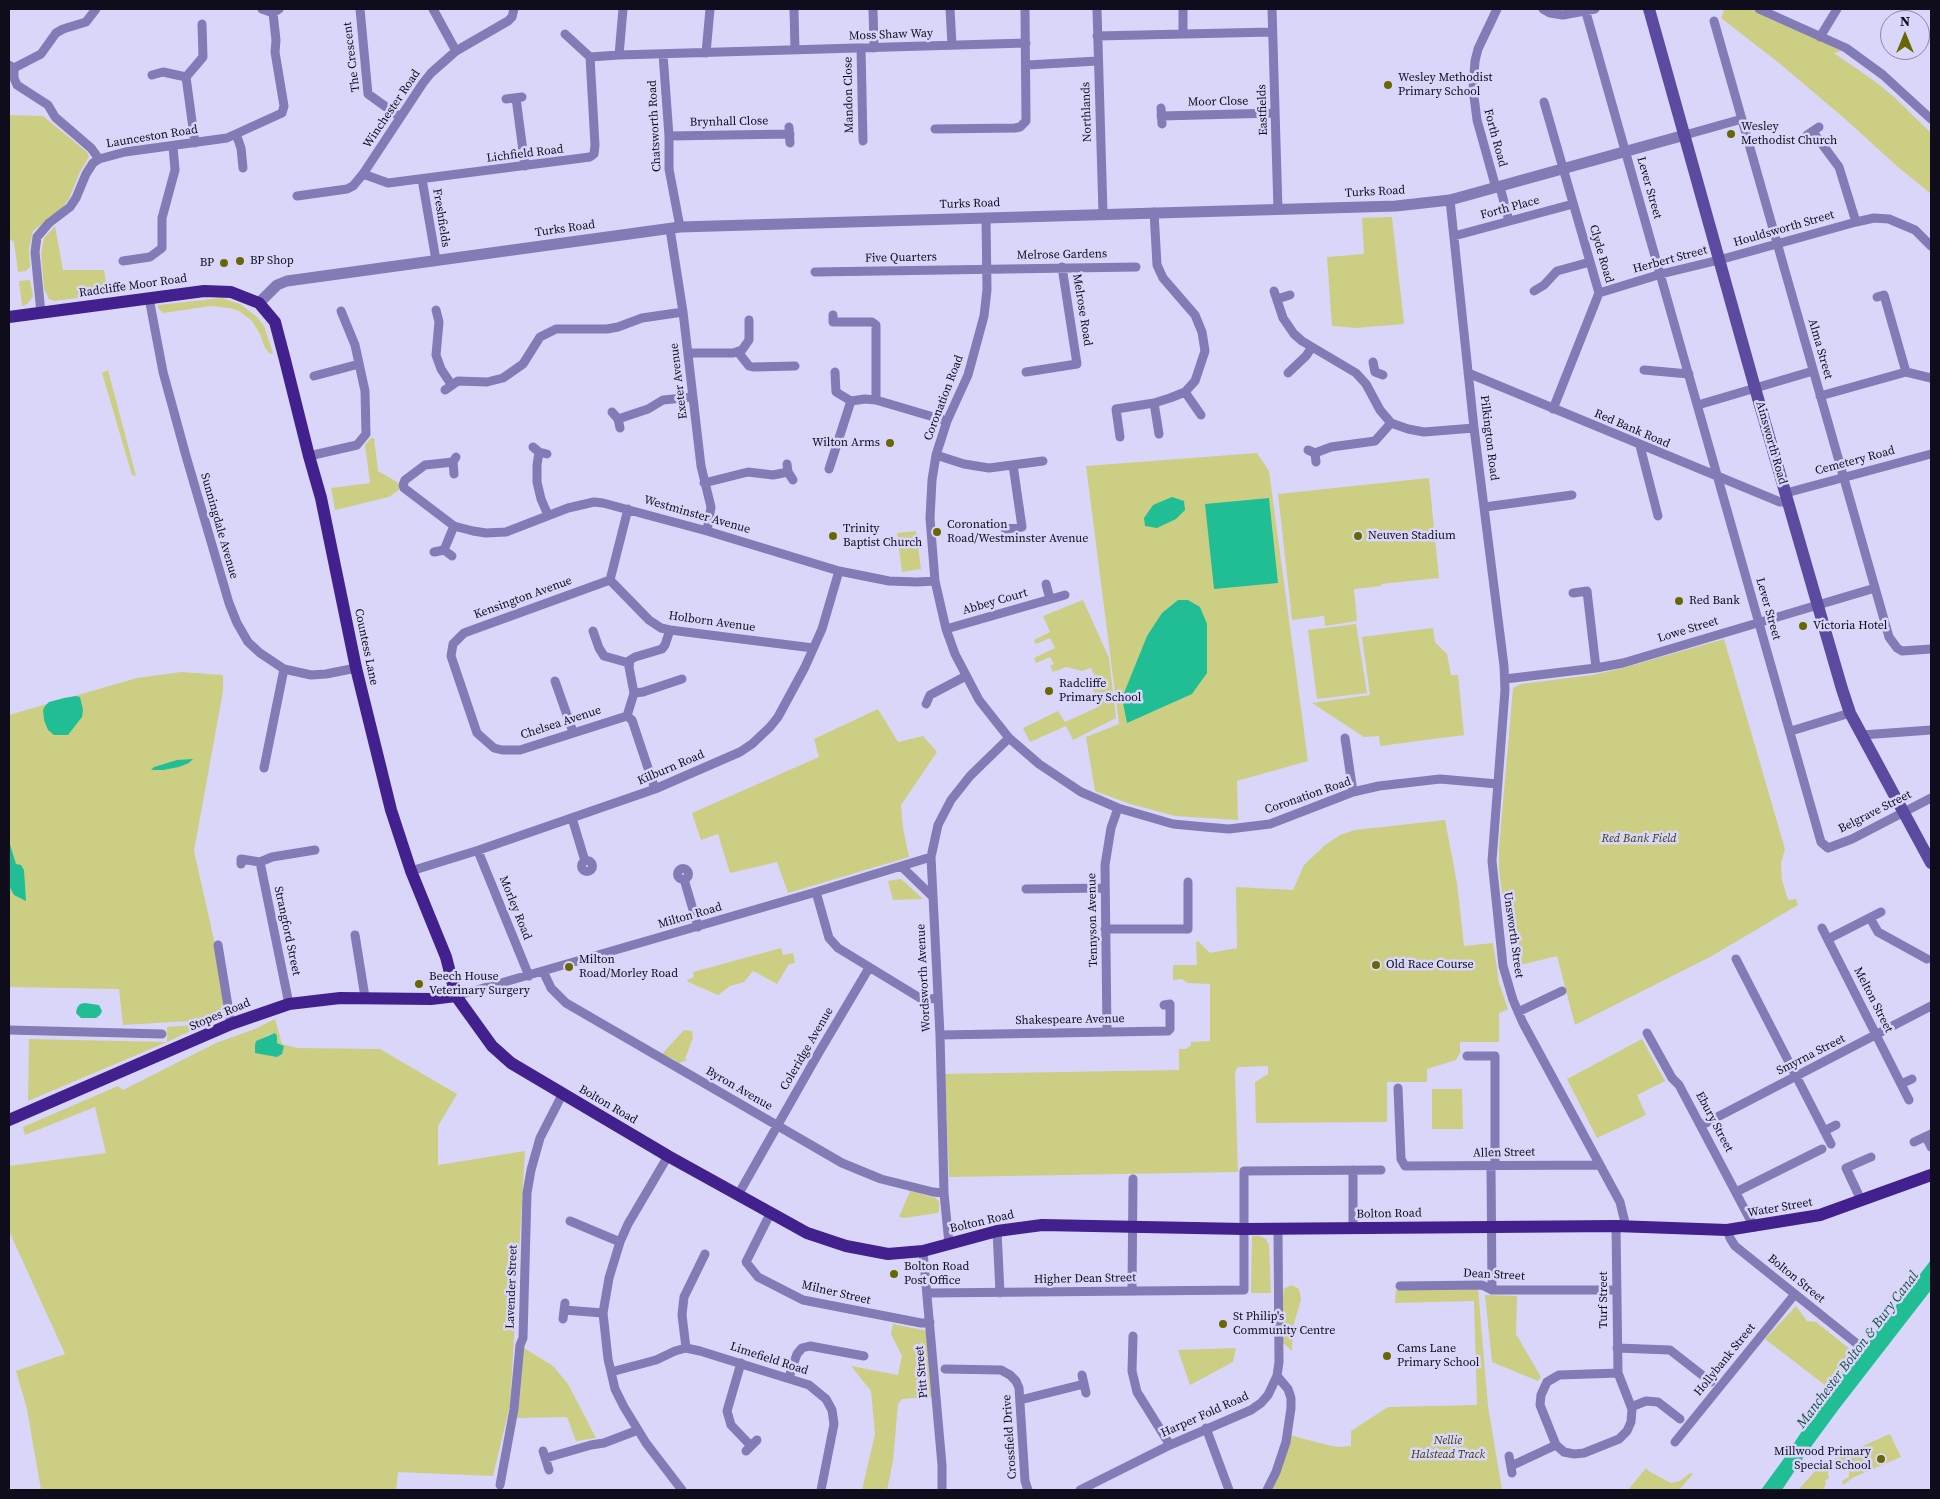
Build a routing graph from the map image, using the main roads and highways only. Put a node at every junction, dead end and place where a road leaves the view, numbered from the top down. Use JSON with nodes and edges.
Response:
{"nodes":[{"id":1,"x":1649,"y":9,"type":"edge"},
{"id":2,"x":259,"y":303,"type":"joint"},
{"id":3,"x":9,"y":317,"type":"edge"},
{"id":4,"x":1931,"y":863,"type":"edge"},
{"id":5,"x":456,"y":996,"type":"junction"},
{"id":6,"x":9,"y":1120,"type":"edge"},
{"id":7,"x":1931,"y":1174,"type":"edge"},
{"id":8,"x":1621,"y":1226,"type":"joint"}],
"edges":[{"from":1,"to":4,"type":"main road","name":"Ainsworth Road"},
{"from":2,"to":3,"type":"main road","name":"Radcliffe Moor Road"},
{"from":2,"to":5,"type":"main road","name":"Countess Lane"},
{"from":5,"to":6,"type":"main road","name":"Stopes Road"},
{"from":5,"to":8,"type":"main road","name":"Bolton Road"},
{"from":7,"to":8,"type":"main road","name":"Water Street"}]}
